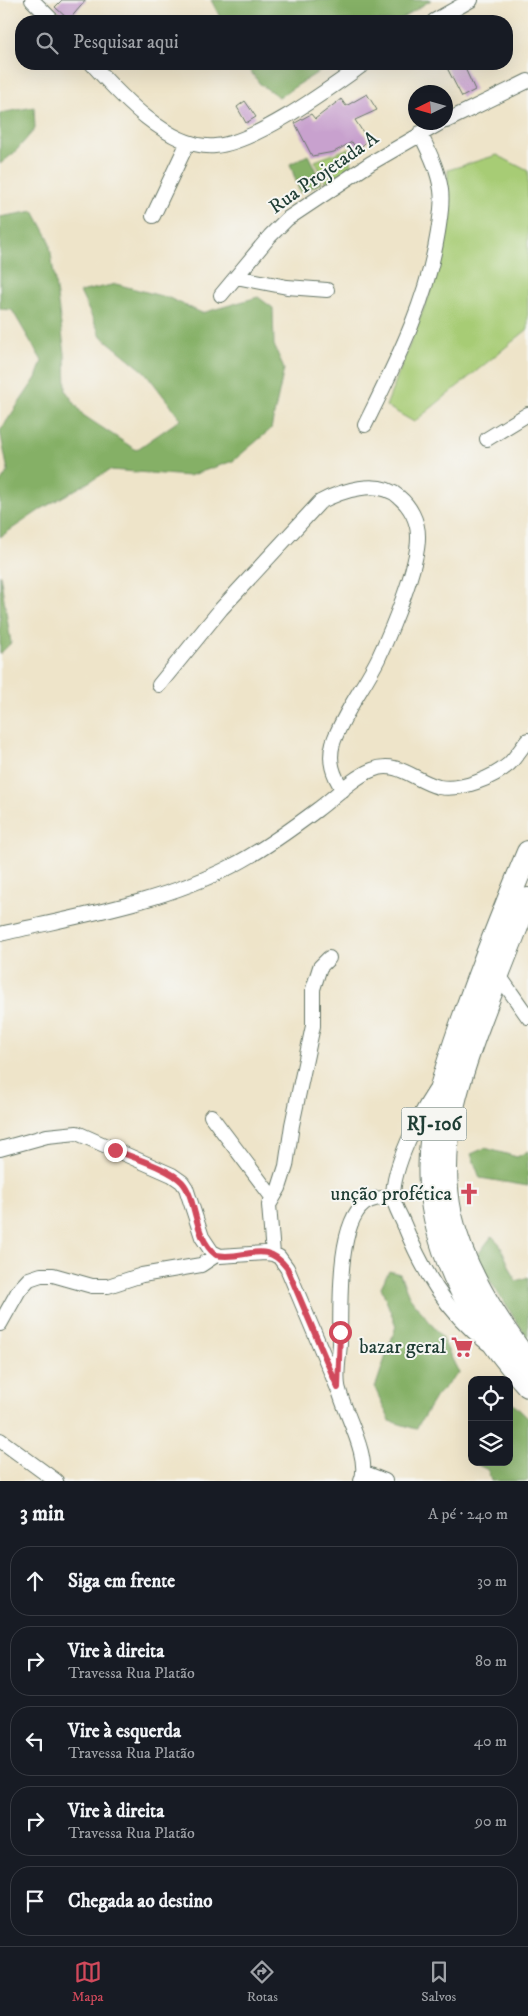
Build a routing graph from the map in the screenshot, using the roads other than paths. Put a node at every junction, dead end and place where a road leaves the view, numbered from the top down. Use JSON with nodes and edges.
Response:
{"nodes":[{"id":1,"x":32,"y":0,"type":"edge"},
{"id":2,"x":471,"y":0,"type":"edge"},
{"id":3,"x":47,"y":15,"type":"edge"},
{"id":4,"x":445,"y":15,"type":"edge"},
{"id":5,"x":98,"y":70,"type":"edge"},
{"id":6,"x":355,"y":70,"type":"edge"},
{"id":7,"x":528,"y":81,"type":"edge"},
{"id":8,"x":453,"y":118,"type":"edge"},
{"id":9,"x":427,"y":130,"type":"edge"},
{"id":10,"x":420,"y":133,"type":"junction"},
{"id":11,"x":188,"y":142,"type":"junction"},
{"id":12,"x":153,"y":216,"type":"dead end"},
{"id":13,"x":236,"y":276,"type":"junction"},
{"id":14,"x":327,"y":290,"type":"dead end"},
{"id":15,"x":221,"y":295,"type":"dead end"},
{"id":16,"x":528,"y":414,"type":"edge"},
{"id":17,"x":365,"y":424,"type":"dead end"},
{"id":18,"x":487,"y":440,"type":"dead end"},
{"id":19,"x":159,"y":686,"type":"dead end"},
{"id":20,"x":528,"y":740,"type":"edge"},
{"id":21,"x":343,"y":790,"type":"junction"},
{"id":22,"x":528,"y":852,"type":"edge"},
{"id":23,"x":528,"y":899,"type":"edge"},
{"id":24,"x":0,"y":934,"type":"edge"},
{"id":25,"x":329,"y":958,"type":"dead end"},
{"id":26,"x":498,"y":974,"type":"junction"},
{"id":27,"x":528,"y":1017,"type":"edge"},
{"id":28,"x":442,"y":1080,"type":"junction"},
{"id":29,"x":211,"y":1116,"type":"dead end"},
{"id":30,"x":0,"y":1149,"type":"edge"},
{"id":31,"x":272,"y":1197,"type":"junction"},
{"id":32,"x":393,"y":1198,"type":"junction"},
{"id":33,"x":273,"y":1254,"type":"junction"},
{"id":34,"x":216,"y":1255,"type":"junction"},
{"id":35,"x":0,"y":1324,"type":"edge"},
{"id":36,"x":498,"y":1352,"type":"junction"},
{"id":37,"x":528,"y":1362,"type":"edge"},
{"id":38,"x":528,"y":1386,"type":"edge"},
{"id":39,"x":338,"y":1388,"type":"junction"},
{"id":40,"x":0,"y":1440,"type":"edge"},
{"id":41,"x":363,"y":1477,"type":"edge"},
{"id":42,"x":56,"y":1481,"type":"edge"},
{"id":43,"x":385,"y":1481,"type":"edge"}],
"edges":[{"from":1,"to":3,"type":"street"},
{"from":2,"to":4,"type":"street"},
{"from":5,"to":11,"type":"street"},
{"from":6,"to":11,"type":"street"},
{"from":7,"to":8,"type":"street","name":"Rua Projetada A"},
{"from":9,"to":10,"type":"street","name":"Rua Projetada A"},
{"from":10,"to":13,"type":"street","name":"Rua Projetada A"},
{"from":10,"to":17,"type":"street"},
{"from":11,"to":12,"type":"street"},
{"from":13,"to":14,"type":"street"},
{"from":13,"to":15,"type":"street","name":"Rua Projetada A"},
{"from":16,"to":18,"type":"street"},
{"from":19,"to":21,"type":"street"},
{"from":20,"to":21,"type":"street"},
{"from":21,"to":24,"type":"street"},
{"from":22,"to":28,"type":"highway","number":"RJ-106"},
{"from":23,"to":26,"type":"highway","number":"RJ-106"},
{"from":25,"to":31,"type":"street"},
{"from":26,"to":27,"type":"street"},
{"from":26,"to":37,"type":"highway","number":"RJ-106"},
{"from":28,"to":32,"type":"street"},
{"from":28,"to":36,"type":"highway","number":"RJ-106"},
{"from":29,"to":31,"type":"street"},
{"from":30,"to":34,"type":"street"},
{"from":31,"to":33,"type":"street"},
{"from":32,"to":36,"type":"street"},
{"from":32,"to":39,"type":"street"},
{"from":33,"to":34,"type":"street"},
{"from":33,"to":39,"type":"street"},
{"from":34,"to":35,"type":"street"},
{"from":36,"to":38,"type":"highway","number":"RJ-106"},
{"from":39,"to":41,"type":"street"},
{"from":40,"to":42,"type":"street"},
{"from":41,"to":43,"type":"street"}]}
